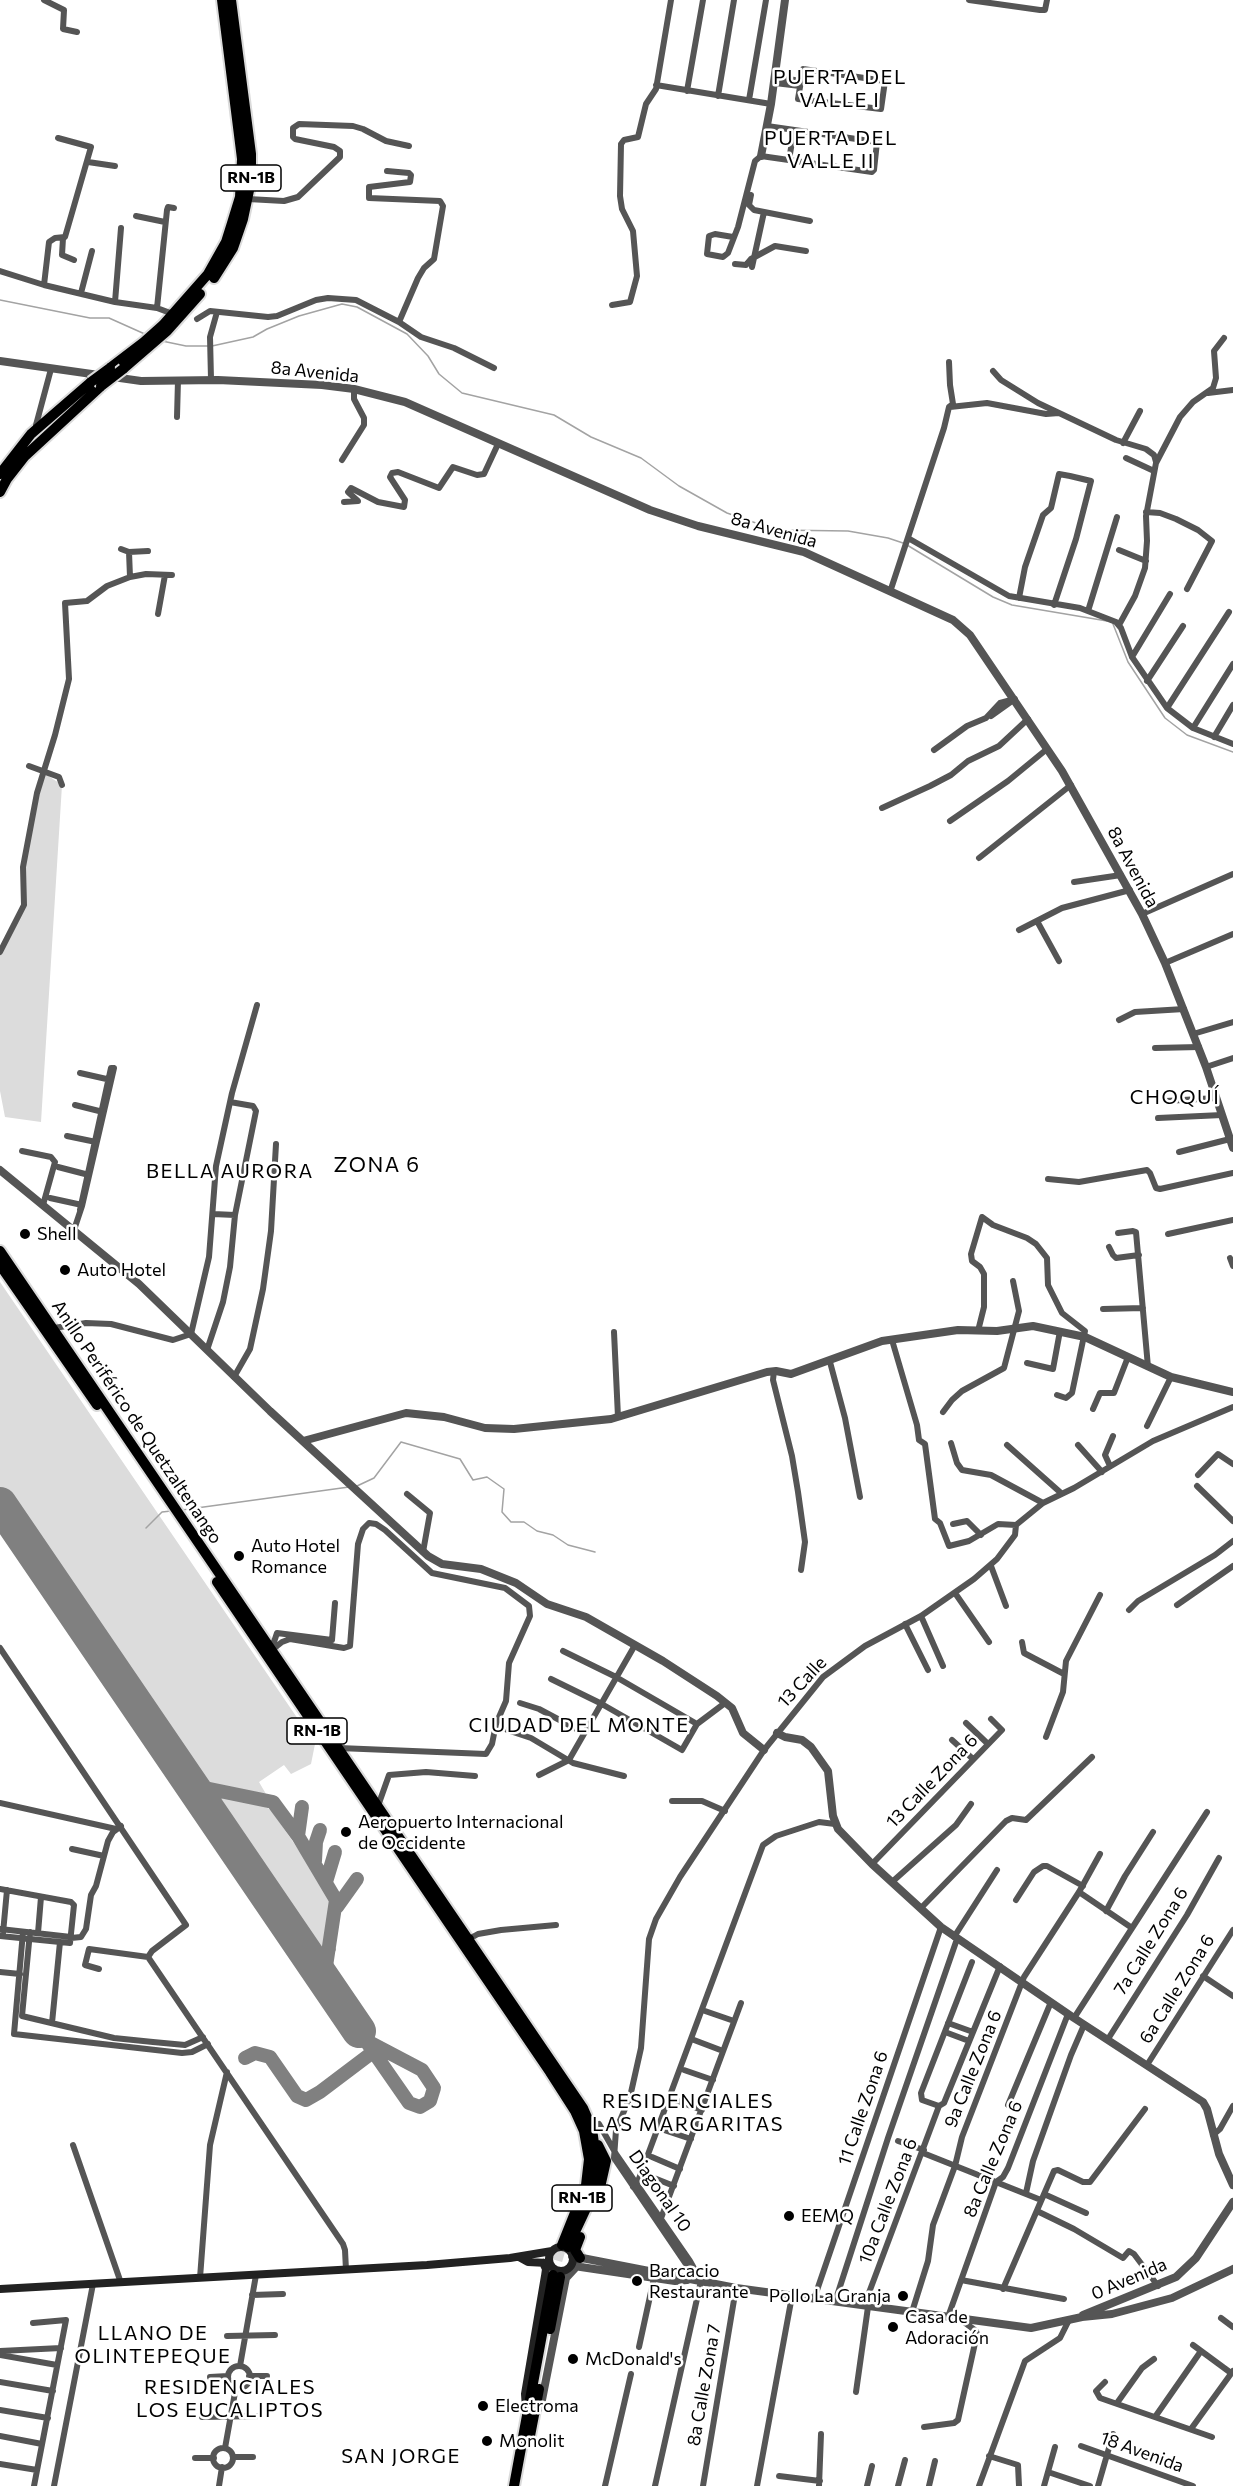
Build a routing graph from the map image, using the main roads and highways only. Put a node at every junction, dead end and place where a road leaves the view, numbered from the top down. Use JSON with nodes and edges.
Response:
{"nodes":[{"id":1,"x":222,"y":0,"type":"edge"},
{"id":2,"x":231,"y":0,"type":"edge"},
{"id":3,"x":165,"y":328,"type":"junction"},
{"id":4,"x":148,"y":344,"type":"junction"},
{"id":5,"x":96,"y":384,"type":"junction"},
{"id":6,"x":0,"y":474,"type":"edge"},
{"id":7,"x":0,"y":492,"type":"edge"},
{"id":8,"x":0,"y":1251,"type":"edge"},
{"id":9,"x":0,"y":1265,"type":"edge"},
{"id":10,"x":15,"y":1286,"type":"junction"},
{"id":11,"x":54,"y":1328,"type":"junction"},
{"id":12,"x":172,"y":1510,"type":"junction"},
{"id":13,"x":431,"y":1897,"type":"junction"},
{"id":14,"x":458,"y":1937,"type":"junction"},
{"id":15,"x":470,"y":1940,"type":"junction"},
{"id":16,"x":594,"y":2138,"type":"junction"},
{"id":17,"x":567,"y":2255,"type":"junction"},
{"id":18,"x":519,"y":2257,"type":"junction"},
{"id":19,"x":552,"y":2270,"type":"junction"},
{"id":20,"x":0,"y":2289,"type":"edge"},
{"id":21,"x":531,"y":2414,"type":"junction"},
{"id":22,"x":514,"y":2486,"type":"edge"},
{"id":23,"x":521,"y":2486,"type":"edge"}],
"edges":[{"from":1,"to":3,"type":"highway","number":"RN-1B"},
{"from":2,"to":3,"type":"highway","number":"RN-1B"},
{"from":3,"to":4,"type":"highway","number":"RN-1B"},
{"from":4,"to":5,"type":"highway","number":"RN-1B","bridge":true},
{"from":4,"to":5,"type":"highway","number":"RN-1B","bridge":true},
{"from":5,"to":6,"type":"highway","number":"RN-1B"},
{"from":5,"to":7,"type":"highway","number":"RN-1B"},
{"from":8,"to":11,"type":"highway","name":"Anillo Periférico de Quetzaltenango","number":"RN-1B"},
{"from":9,"to":10,"type":"highway","name":"Anillo Periférico de Quetzaltenango","number":"RN-1B"},
{"from":10,"to":11,"type":"highway"},
{"from":10,"to":12,"type":"highway","name":"Anillo Periférico de Quetzaltenango","number":"RN-1B"},
{"from":11,"to":12,"type":"highway","name":"Anillo Periférico de Quetzaltenango","number":"RN-1B"},
{"from":12,"to":13,"type":"highway","name":"Anillo Periférico de Quetzaltenango","number":"RN-1B"},
{"from":12,"to":15,"type":"highway","name":"Anillo Periférico de Quetzaltenango","number":"RN-1B"},
{"from":13,"to":14,"type":"highway","name":"Anillo Periférico de Quetzaltenango","number":"RN-1B"},
{"from":13,"to":15,"type":"highway"},
{"from":14,"to":15,"type":"highway"},
{"from":14,"to":17,"type":"highway","name":"Anillo Periférico de Quetzaltenango","number":"RN-1B"},
{"from":15,"to":16,"type":"highway","name":"Anillo Periférico de Quetzaltenango","number":"RN-1B"},
{"from":16,"to":17,"type":"highway","name":"Anillo Periférico de Quetzaltenango","number":"RN-1B"},
{"from":16,"to":17,"type":"highway"},
{"from":17,"to":18,"type":"main road"},
{"from":17,"to":19,"type":"main road"},
{"from":17,"to":19,"type":"main road","number":"RN-1B"},
{"from":18,"to":19,"type":"main road"},
{"from":18,"to":20,"type":"main road"},
{"from":19,"to":21,"type":"highway","number":"RN-1B"},
{"from":19,"to":21,"type":"main road"},
{"from":21,"to":22,"type":"highway","number":"RN-1B"},
{"from":21,"to":23,"type":"highway","number":"RN-1B"}]}
